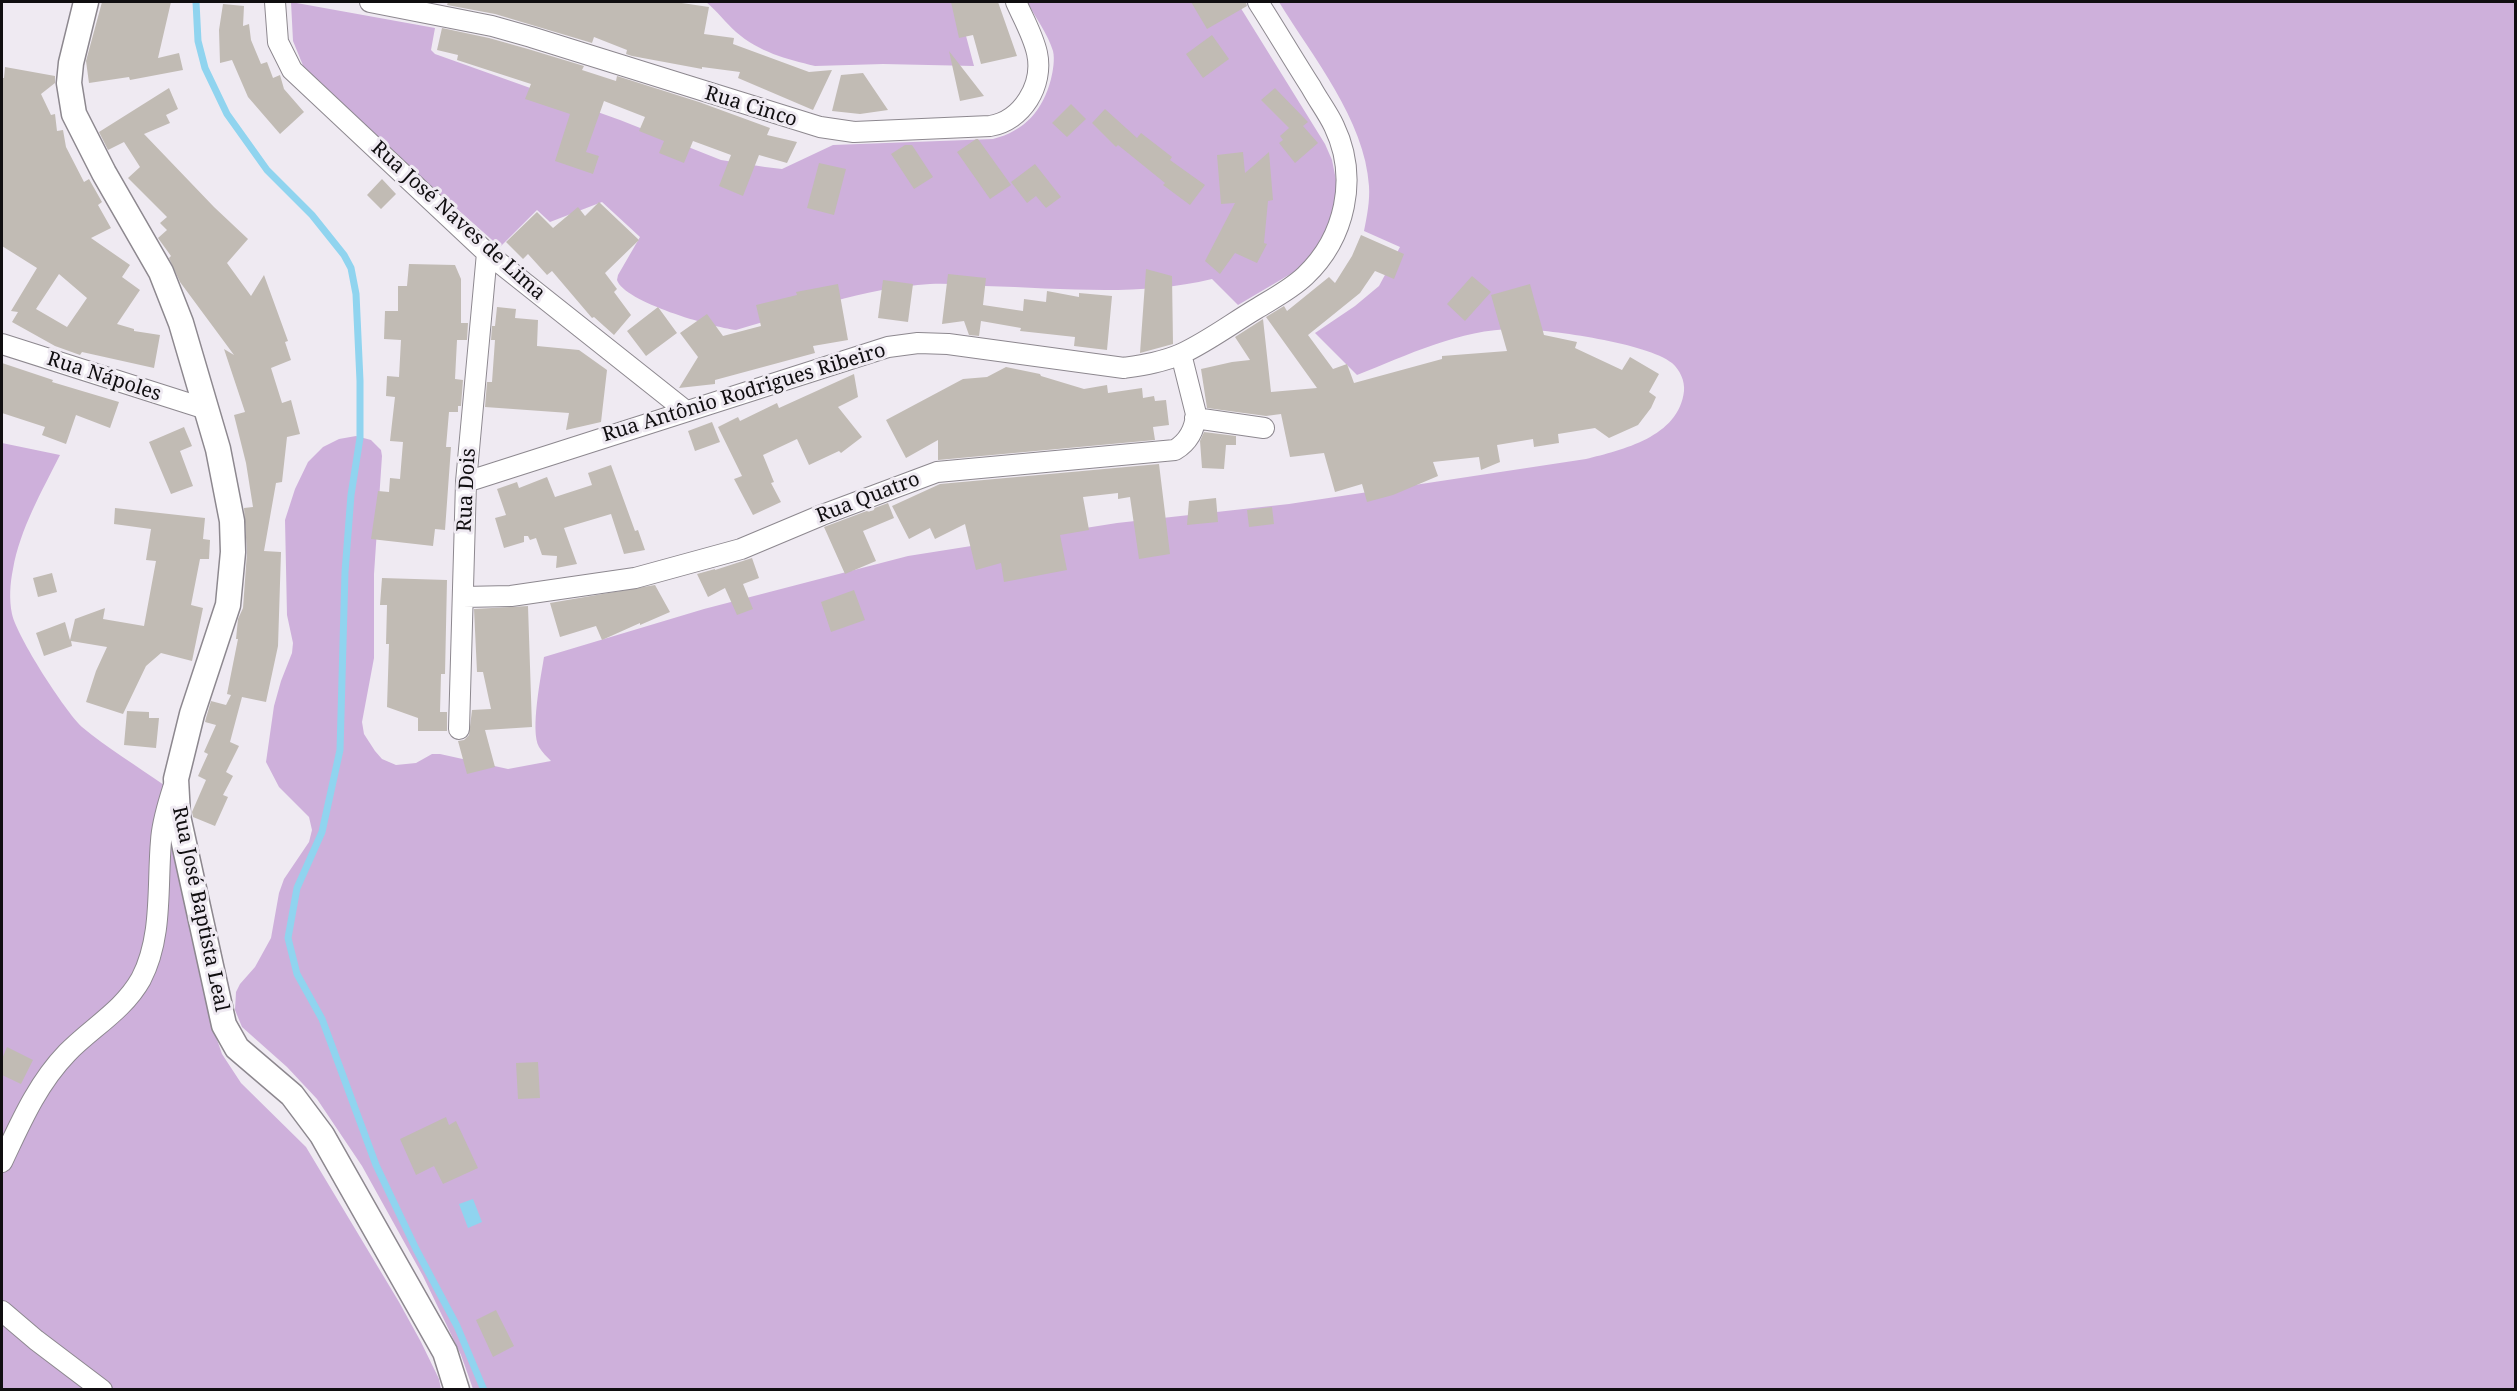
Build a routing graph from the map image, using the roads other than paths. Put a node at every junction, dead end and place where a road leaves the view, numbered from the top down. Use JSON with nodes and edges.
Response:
{"nodes":[{"id":1,"x":86,"y":2,"type":"edge"},
{"id":2,"x":275,"y":2,"type":"edge"},
{"id":3,"x":370,"y":2,"type":"edge"},
{"id":4,"x":1016,"y":2,"type":"edge"},
{"id":5,"x":1258,"y":2,"type":"edge"},
{"id":6,"x":487,"y":253,"type":"junction"},
{"id":7,"x":2,"y":344,"type":"edge"},
{"id":8,"x":1181,"y":354,"type":"junction"},
{"id":9,"x":206,"y":410,"type":"junction"},
{"id":10,"x":686,"y":411,"type":"junction"},
{"id":11,"x":1195,"y":418,"type":"junction"},
{"id":12,"x":1264,"y":428,"type":"dead end"},
{"id":13,"x":466,"y":482,"type":"junction"},
{"id":14,"x":464,"y":597,"type":"junction"},
{"id":15,"x":459,"y":729,"type":"dead end"},
{"id":16,"x":176,"y":779,"type":"junction"},
{"id":17,"x":2,"y":1162,"type":"edge"},
{"id":18,"x":2,"y":1311,"type":"edge"},
{"id":19,"x":102,"y":1389,"type":"edge"},
{"id":20,"x":457,"y":1389,"type":"edge"}],
"edges":[{"from":1,"to":9,"type":"street","name":"Rua José Baptista Leal"},
{"from":2,"to":6,"type":"street","name":"Rua José Naves de Lima"},
{"from":3,"to":4,"type":"street","name":"Rua Cinco"},
{"from":5,"to":8,"type":"street","name":"Rua Antônio Rodrigues Ribeiro"},
{"from":6,"to":10,"type":"street","name":"Rua José Naves de Lima"},
{"from":6,"to":13,"type":"street","name":"Rua Dois"},
{"from":7,"to":9,"type":"street","name":"Rua Nápoles"},
{"from":8,"to":10,"type":"street","name":"Rua Antônio Rodrigues Ribeiro"},
{"from":8,"to":11,"type":"street"},
{"from":9,"to":16,"type":"street","name":"Rua José Baptista Leal"},
{"from":10,"to":13,"type":"street","name":"Rua Antônio Rodrigues Ribeiro"},
{"from":11,"to":12,"type":"street"},
{"from":11,"to":14,"type":"street","name":"Rua Quatro"},
{"from":13,"to":14,"type":"street","name":"Rua Dois"},
{"from":14,"to":15,"type":"street","name":"Rua Dois"},
{"from":16,"to":17,"type":"street"},
{"from":16,"to":20,"type":"street","name":"Rua José Baptista Leal"},
{"from":18,"to":19,"type":"street"}]}
